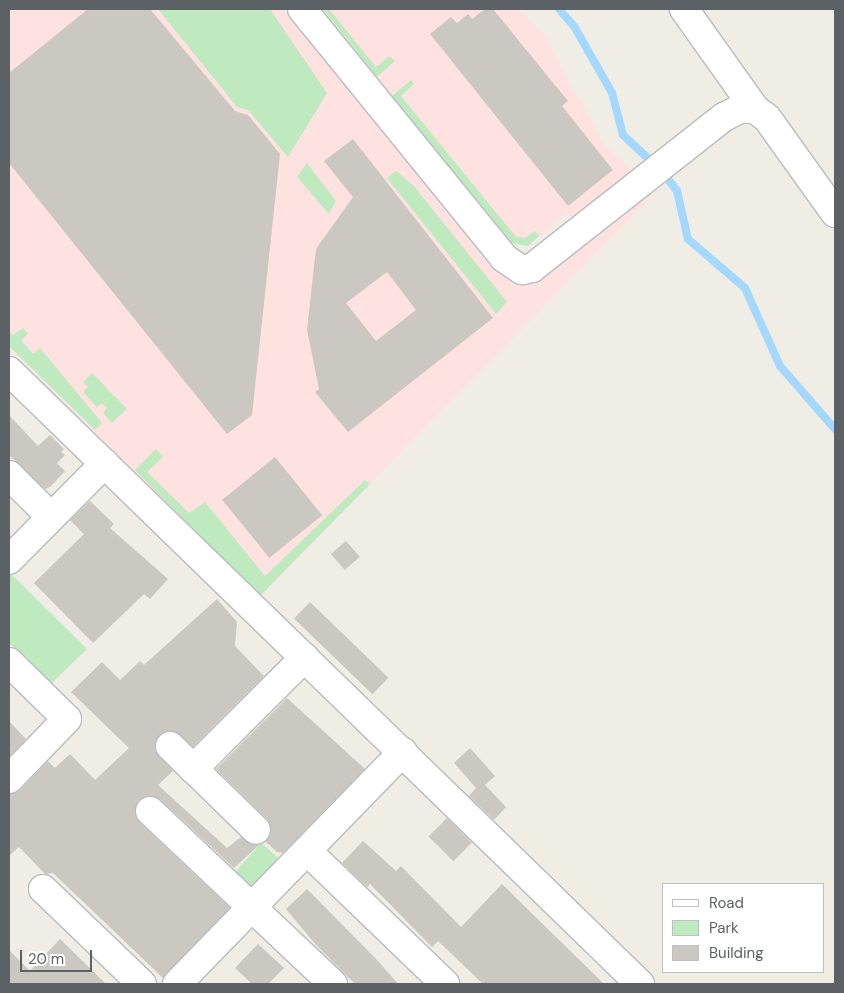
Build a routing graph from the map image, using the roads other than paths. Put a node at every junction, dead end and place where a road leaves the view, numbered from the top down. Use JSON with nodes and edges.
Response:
{"nodes":[{"id":1,"x":302,"y":9,"type":"edge"},
{"id":2,"x":684,"y":9,"type":"edge"},
{"id":3,"x":755,"y":109,"type":"junction"},
{"id":4,"x":835,"y":213,"type":"edge"},
{"id":5,"x":9,"y":371,"type":"edge"},
{"id":6,"x":105,"y":463,"type":"junction"},
{"id":7,"x":9,"y":475,"type":"edge"},
{"id":8,"x":52,"y":517,"type":"junction"},
{"id":9,"x":9,"y":560,"type":"edge"},
{"id":10,"x":305,"y":657,"type":"junction"},
{"id":11,"x":9,"y":662,"type":"edge"},
{"id":12,"x":170,"y":746,"type":"dead end"},
{"id":13,"x":403,"y":752,"type":"junction"},
{"id":14,"x":193,"y":769,"type":"junction"},
{"id":15,"x":9,"y":779,"type":"edge"},
{"id":16,"x":150,"y":811,"type":"dead end"},
{"id":17,"x":256,"y":830,"type":"dead end"},
{"id":18,"x":307,"y":851,"type":"junction"},
{"id":19,"x":43,"y":889,"type":"dead end"},
{"id":20,"x":252,"y":907,"type":"junction"},
{"id":21,"x":142,"y":984,"type":"edge"},
{"id":22,"x":177,"y":984,"type":"edge"},
{"id":23,"x":333,"y":984,"type":"edge"},
{"id":24,"x":445,"y":984,"type":"edge"},
{"id":25,"x":640,"y":984,"type":"edge"}],
"edges":[{"from":1,"to":3,"type":"street"},
{"from":2,"to":3,"type":"street"},
{"from":3,"to":4,"type":"street"},
{"from":5,"to":6,"type":"street"},
{"from":6,"to":8,"type":"street"},
{"from":6,"to":10,"type":"street"},
{"from":7,"to":8,"type":"street"},
{"from":8,"to":9,"type":"street"},
{"from":10,"to":13,"type":"street"},
{"from":10,"to":14,"type":"street"},
{"from":11,"to":15,"type":"street"},
{"from":12,"to":14,"type":"street"},
{"from":13,"to":18,"type":"street"},
{"from":13,"to":25,"type":"street"},
{"from":14,"to":17,"type":"street"},
{"from":16,"to":20,"type":"street"},
{"from":18,"to":20,"type":"street"},
{"from":18,"to":24,"type":"street"},
{"from":19,"to":21,"type":"street"},
{"from":20,"to":22,"type":"street"},
{"from":20,"to":23,"type":"street"}]}
